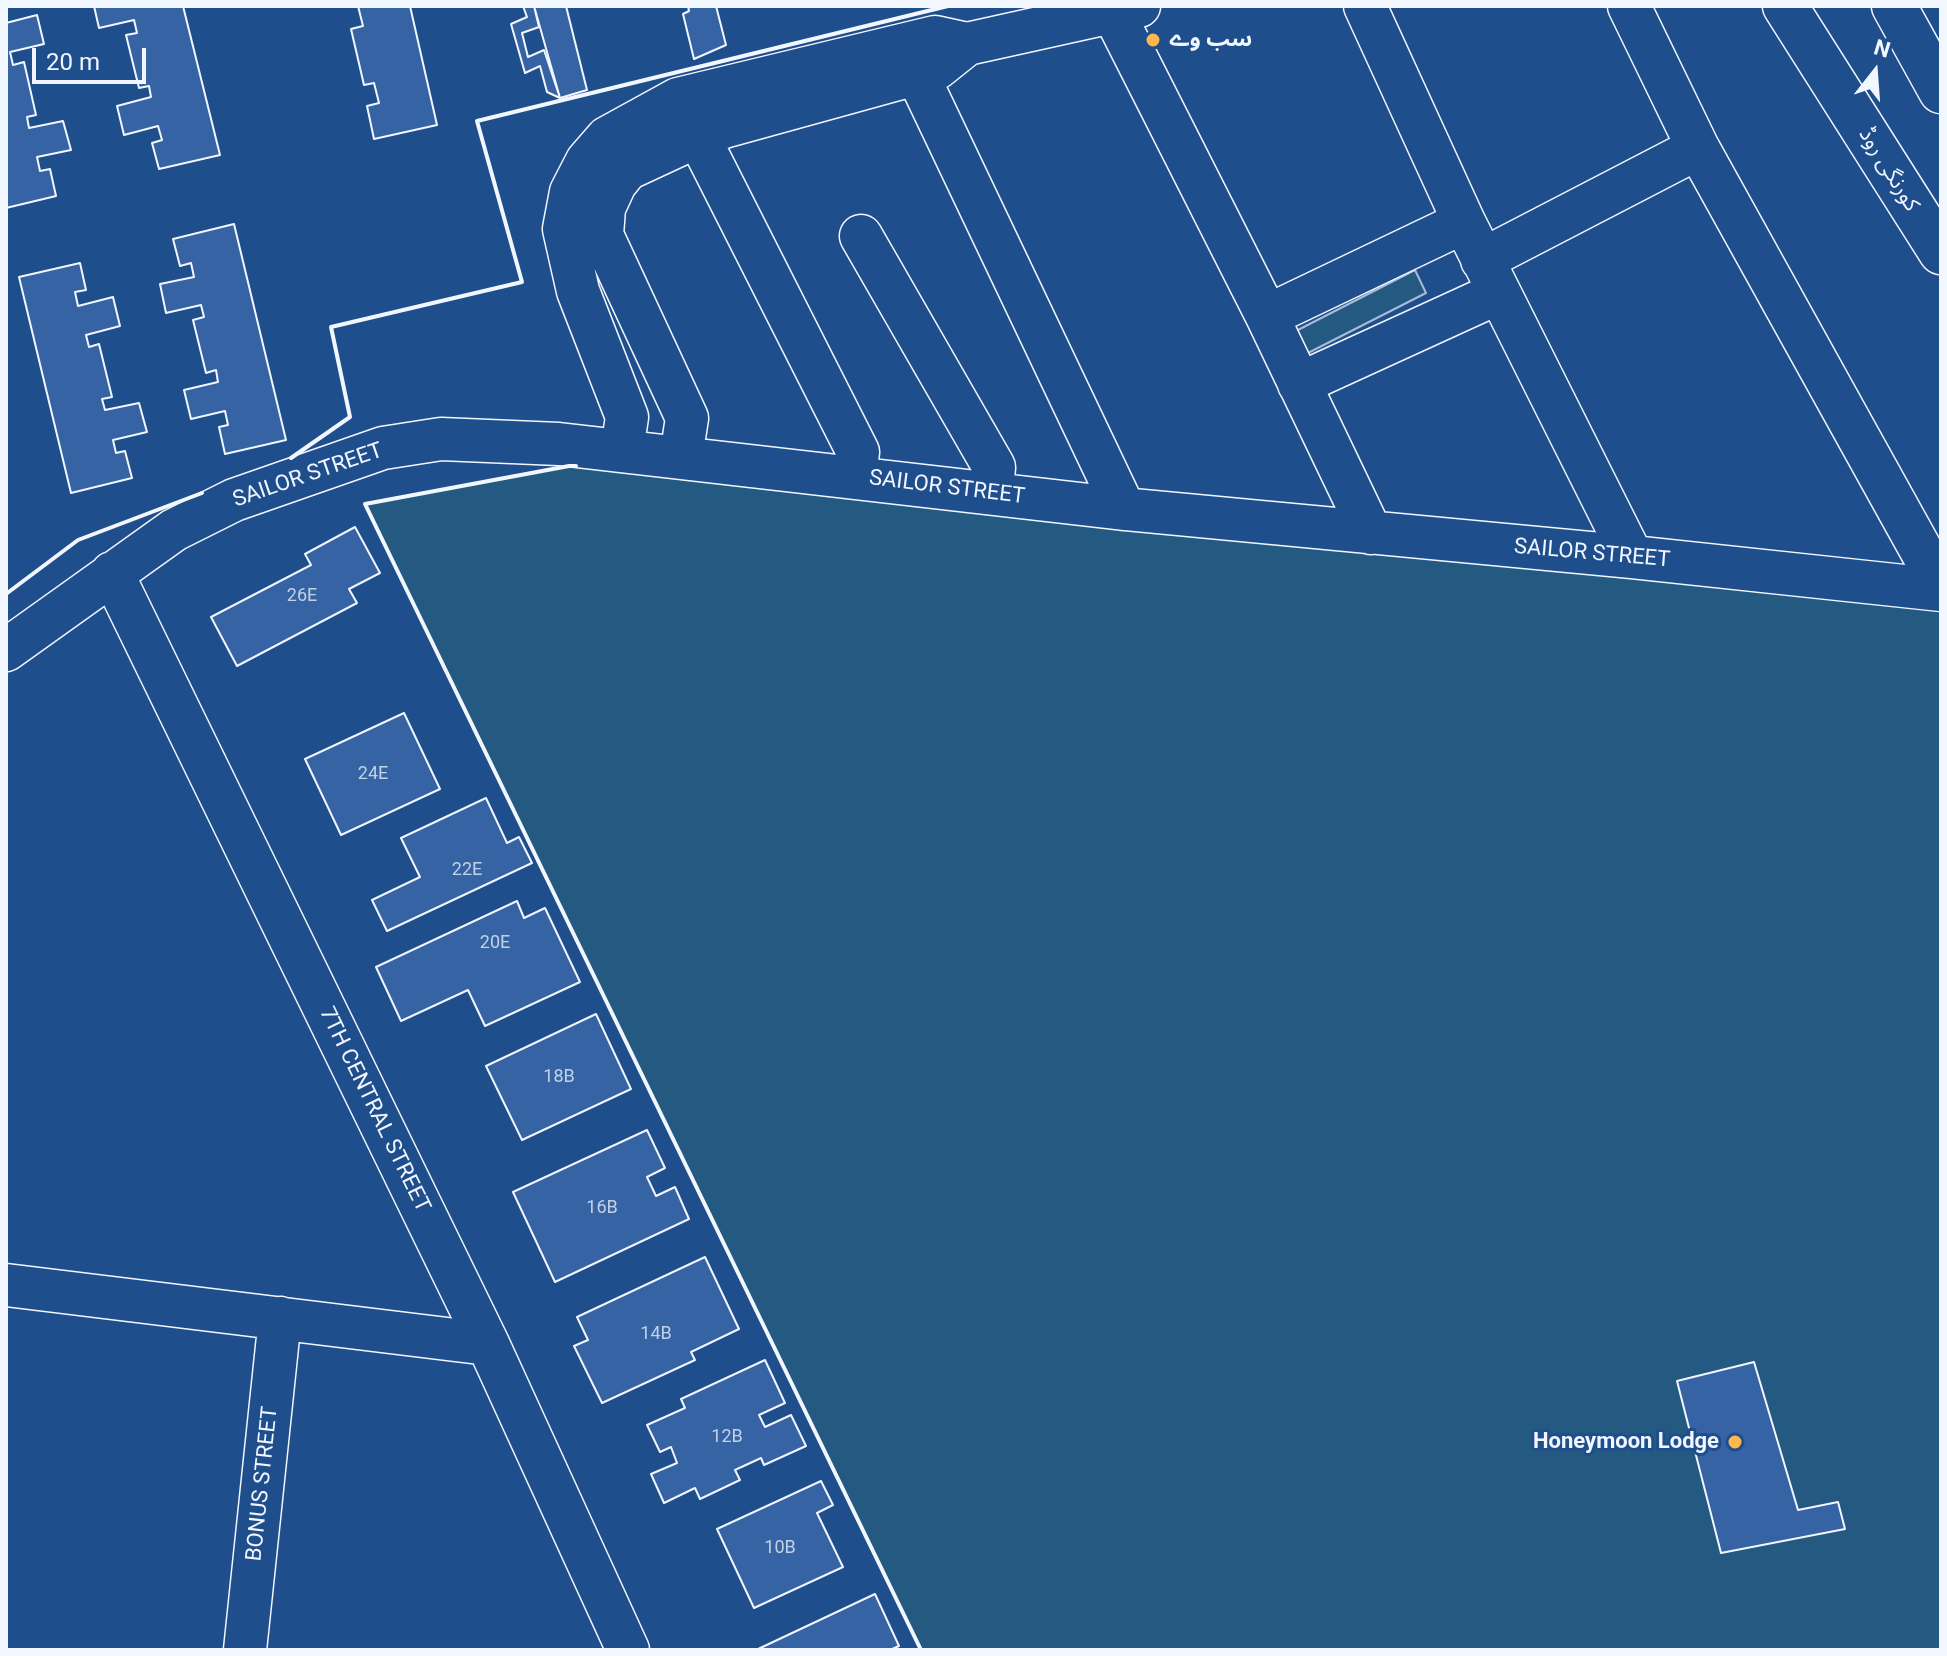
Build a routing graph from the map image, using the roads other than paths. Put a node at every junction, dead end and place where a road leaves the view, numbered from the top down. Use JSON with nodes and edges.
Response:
{"nodes":[{"id":1,"x":1365,"y":6,"type":"edge"},
{"id":2,"x":1629,"y":6,"type":"edge"},
{"id":3,"x":1785,"y":6,"type":"edge"},
{"id":4,"x":1894,"y":6,"type":"edge"},
{"id":5,"x":1126,"y":9,"type":"edge"},
{"id":6,"x":967,"y":44,"type":"junction"},
{"id":7,"x":916,"y":72,"type":"junction"},
{"id":8,"x":1941,"y":91,"type":"edge"},
{"id":9,"x":698,"y":136,"type":"junction"},
{"id":10,"x":1698,"y":148,"type":"junction"},
{"id":11,"x":1464,"y":222,"type":"junction"},
{"id":12,"x":861,"y":236,"type":"dead end"},
{"id":13,"x":1941,"y":252,"type":"edge"},
{"id":14,"x":1490,"y":276,"type":"junction"},
{"id":15,"x":1267,"y":316,"type":"junction"},
{"id":16,"x":1299,"y":384,"type":"junction"},
{"id":17,"x":622,"y":450,"type":"junction"},
{"id":18,"x":681,"y":457,"type":"junction"},
{"id":19,"x":855,"y":476,"type":"junction"},
{"id":20,"x":992,"y":493,"type":"junction"},
{"id":21,"x":1124,"y":509,"type":"junction"},
{"id":22,"x":1371,"y":533,"type":"junction"},
{"id":23,"x":1632,"y":557,"type":"junction"},
{"id":24,"x":112,"y":573,"type":"junction"},
{"id":25,"x":1941,"y":588,"type":"edge"},
{"id":26,"x":6,"y":650,"type":"edge"},
{"id":27,"x":6,"y":1285,"type":"edge"},
{"id":28,"x":280,"y":1318,"type":"junction"},
{"id":29,"x":488,"y":1344,"type":"junction"},
{"id":30,"x":245,"y":1650,"type":"edge"},
{"id":31,"x":628,"y":1650,"type":"edge"}],
"edges":[{"from":1,"to":11,"type":"street"},
{"from":2,"to":10,"type":"street"},
{"from":3,"to":13,"type":"main road","name":"کورنگی روڈ"},
{"from":4,"to":8,"type":"main road"},
{"from":5,"to":6,"type":"street"},
{"from":5,"to":15,"type":"street"},
{"from":6,"to":7,"type":"street"},
{"from":6,"to":17,"type":"street"},
{"from":7,"to":9,"type":"street"},
{"from":7,"to":21,"type":"street"},
{"from":9,"to":18,"type":"street"},
{"from":9,"to":19,"type":"street"},
{"from":10,"to":14,"type":"street"},
{"from":10,"to":25,"type":"street"},
{"from":11,"to":14,"type":"street"},
{"from":11,"to":15,"type":"street"},
{"from":12,"to":20,"type":"street"},
{"from":14,"to":16,"type":"street"},
{"from":14,"to":23,"type":"street"},
{"from":15,"to":16,"type":"street"},
{"from":16,"to":22,"type":"street"},
{"from":17,"to":18,"type":"street","name":"SAILOR STREET"},
{"from":17,"to":24,"type":"street","name":"SAILOR STREET"},
{"from":18,"to":19,"type":"street","name":"SAILOR STREET"},
{"from":19,"to":20,"type":"street","name":"SAILOR STREET"},
{"from":20,"to":21,"type":"street","name":"SAILOR STREET"},
{"from":21,"to":22,"type":"street","name":"SAILOR STREET"},
{"from":22,"to":23,"type":"street","name":"SAILOR STREET"},
{"from":23,"to":25,"type":"street","name":"SAILOR STREET"},
{"from":24,"to":26,"type":"street","name":"SAILOR STREET"},
{"from":24,"to":29,"type":"street","name":"7TH CENTRAL STREET"},
{"from":27,"to":28,"type":"street"},
{"from":28,"to":29,"type":"street"},
{"from":28,"to":30,"type":"street","name":"BONUS STREET"},
{"from":29,"to":31,"type":"street","name":"7TH CENTRAL STREET"}]}
